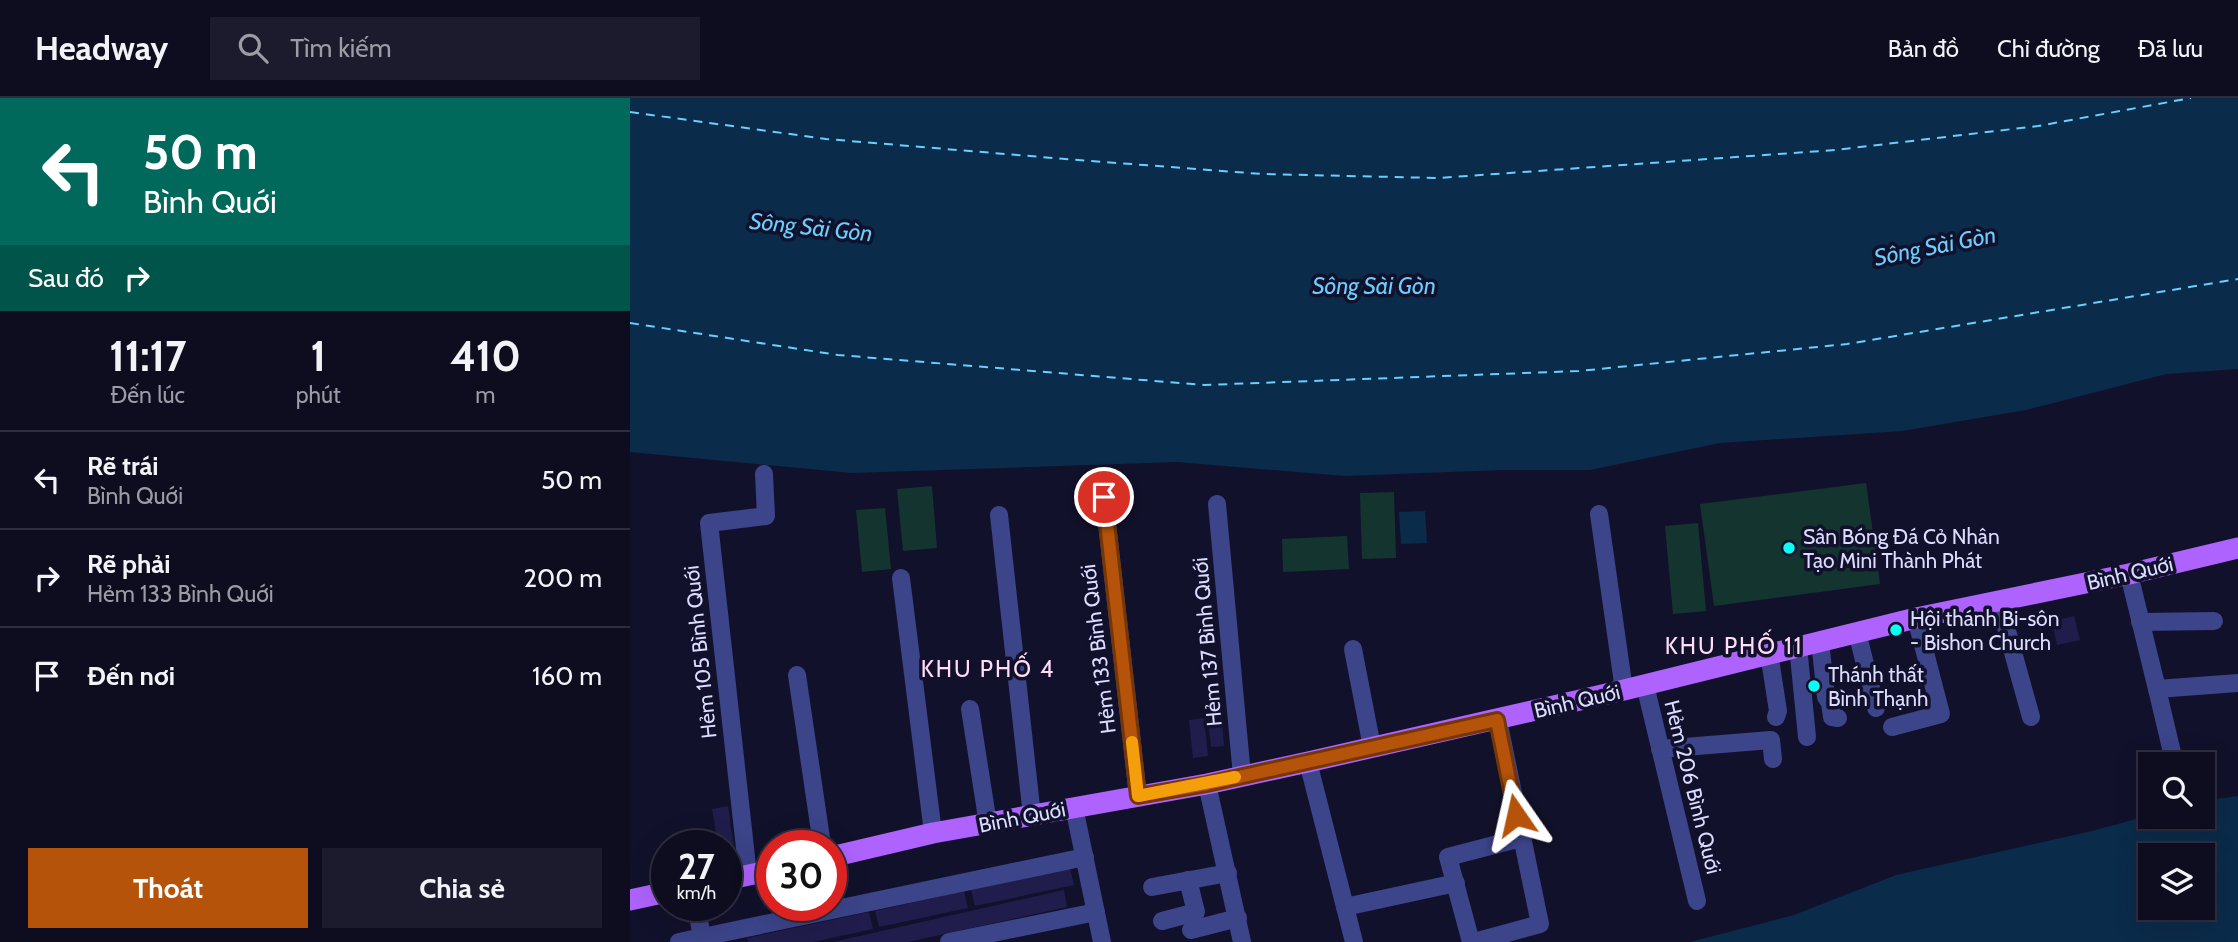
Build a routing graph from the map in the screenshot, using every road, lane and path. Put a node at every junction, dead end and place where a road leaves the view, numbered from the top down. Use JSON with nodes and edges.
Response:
{"nodes":[{"id":1,"x":764,"y":474,"type":"dead end"},
{"id":2,"x":1104,"y":497,"type":"dead end"},
{"id":3,"x":1217,"y":504,"type":"dead end"},
{"id":4,"x":1599,"y":514,"type":"dead end"},
{"id":5,"x":999,"y":515,"type":"dead end"},
{"id":6,"x":2238,"y":548,"type":"edge"},
{"id":7,"x":2129,"y":574,"type":"junction"},
{"id":8,"x":901,"y":578,"type":"dead end"},
{"id":9,"x":1999,"y":602,"type":"junction"},
{"id":10,"x":1916,"y":618,"type":"junction"},
{"id":11,"x":2214,"y":621,"type":"dead end"},
{"id":12,"x":2140,"y":622,"type":"junction"},
{"id":13,"x":1857,"y":632,"type":"junction"},
{"id":14,"x":1819,"y":641,"type":"junction"},
{"id":15,"x":1798,"y":646,"type":"junction"},
{"id":16,"x":1353,"y":649,"type":"dead end"},
{"id":17,"x":1769,"y":653,"type":"junction"},
{"id":18,"x":797,"y":675,"type":"dead end"},
{"id":19,"x":2238,"y":683,"type":"edge"},
{"id":20,"x":1645,"y":685,"type":"junction"},
{"id":21,"x":2157,"y":689,"type":"junction"},
{"id":22,"x":1624,"y":690,"type":"junction"},
{"id":23,"x":1876,"y":708,"type":"dead end"},
{"id":24,"x":970,"y":709,"type":"dead end"},
{"id":25,"x":1776,"y":717,"type":"dead end"},
{"id":26,"x":2031,"y":717,"type":"dead end"},
{"id":27,"x":1838,"y":718,"type":"dead end"},
{"id":28,"x":1497,"y":720,"type":"junction"},
{"id":29,"x":1892,"y":727,"type":"dead end"},
{"id":30,"x":1807,"y":737,"type":"dead end"},
{"id":31,"x":1372,"y":747,"type":"junction"},
{"id":32,"x":1660,"y":749,"type":"junction"},
{"id":33,"x":2172,"y":752,"type":"edge"},
{"id":34,"x":1773,"y":759,"type":"dead end"},
{"id":35,"x":1308,"y":762,"type":"junction"},
{"id":36,"x":1242,"y":776,"type":"junction"},
{"id":37,"x":1207,"y":784,"type":"junction"},
{"id":38,"x":1138,"y":796,"type":"junction"},
{"id":39,"x":1074,"y":807,"type":"junction"},
{"id":40,"x":1032,"y":816,"type":"junction"},
{"id":41,"x":988,"y":824,"type":"junction"},
{"id":42,"x":820,"y":830,"type":"edge"},
{"id":43,"x":933,"y":833,"type":"junction"},
{"id":44,"x":1521,"y":838,"type":"junction"},
{"id":45,"x":847,"y":853,"type":"edge"},
{"id":46,"x":1085,"y":857,"type":"junction"},
{"id":47,"x":756,"y":873,"type":"edge"},
{"id":48,"x":1228,"y":873,"type":"junction"},
{"id":49,"x":748,"y":875,"type":"junction"},
{"id":50,"x":742,"y":876,"type":"edge"},
{"id":51,"x":1188,"y":880,"type":"junction"},
{"id":52,"x":1456,"y":883,"type":"junction"},
{"id":53,"x":1153,"y":887,"type":"dead end"},
{"id":54,"x":651,"y":895,"type":"edge"},
{"id":55,"x":630,"y":900,"type":"edge"},
{"id":56,"x":1697,"y":901,"type":"dead end"},
{"id":57,"x":1345,"y":907,"type":"junction"},
{"id":58,"x":1096,"y":912,"type":"junction"},
{"id":59,"x":1238,"y":918,"type":"junction"},
{"id":60,"x":699,"y":921,"type":"edge"},
{"id":61,"x":1162,"y":921,"type":"dead end"},
{"id":62,"x":1191,"y":930,"type":"dead end"},
{"id":63,"x":703,"y":940,"type":"edge"},
{"id":64,"x":678,"y":942,"type":"edge"},
{"id":65,"x":949,"y":942,"type":"edge"},
{"id":66,"x":1102,"y":942,"type":"edge"},
{"id":67,"x":1242,"y":942,"type":"edge"},
{"id":68,"x":1354,"y":942,"type":"edge"},
{"id":69,"x":1472,"y":942,"type":"edge"}],
"edges":[{"from":1,"to":49,"type":"street","name":"Hẻm 105 Bình Quới"},
{"from":2,"to":38,"type":"street","name":"Hẻm 133 Bình Quới"},
{"from":3,"to":36,"type":"street","name":"Hẻm 137 Bình Quới"},
{"from":4,"to":22,"type":"street"},
{"from":5,"to":40,"type":"street"},
{"from":6,"to":7,"type":"main road","name":"Bình Quới"},
{"from":7,"to":9,"type":"main road","name":"Bình Quới"},
{"from":7,"to":12,"type":"street"},
{"from":8,"to":43,"type":"street"},
{"from":9,"to":10,"type":"main road","name":"Bình Quới"},
{"from":9,"to":26,"type":"street"},
{"from":10,"to":13,"type":"main road","name":"Bình Quới"},
{"from":10,"to":29,"type":"street"},
{"from":11,"to":12,"type":"street"},
{"from":12,"to":21,"type":"street"},
{"from":13,"to":14,"type":"main road","name":"Bình Quới"},
{"from":13,"to":23,"type":"street"},
{"from":14,"to":15,"type":"main road","name":"Bình Quới"},
{"from":14,"to":27,"type":"street"},
{"from":15,"to":17,"type":"main road","name":"Bình Quới"},
{"from":15,"to":30,"type":"street"},
{"from":16,"to":31,"type":"street"},
{"from":17,"to":20,"type":"main road","name":"Bình Quới"},
{"from":17,"to":25,"type":"street"},
{"from":18,"to":42,"type":"street"},
{"from":19,"to":21,"type":"street"},
{"from":20,"to":22,"type":"main road","name":"Bình Quới"},
{"from":20,"to":32,"type":"street","name":"Hẻm 206 Bình Quới"},
{"from":21,"to":33,"type":"street"},
{"from":22,"to":28,"type":"main road","name":"Bình Quới"},
{"from":24,"to":41,"type":"street"},
{"from":28,"to":31,"type":"main road","name":"Bình Quới"},
{"from":28,"to":44,"type":"street"},
{"from":31,"to":35,"type":"main road","name":"Bình Quới"},
{"from":32,"to":34,"type":"street"},
{"from":32,"to":56,"type":"street","name":"Hẻm 206 Bình Quới"},
{"from":35,"to":36,"type":"main road","name":"Bình Quới"},
{"from":35,"to":57,"type":"street"},
{"from":36,"to":37,"type":"main road","name":"Bình Quới"},
{"from":37,"to":38,"type":"main road","name":"Bình Quới"},
{"from":37,"to":48,"type":"street"},
{"from":38,"to":39,"type":"main road","name":"Bình Quới"},
{"from":39,"to":40,"type":"main road","name":"Bình Quới"},
{"from":39,"to":46,"type":"street"},
{"from":40,"to":41,"type":"main road","name":"Bình Quới"},
{"from":41,"to":43,"type":"main road","name":"Bình Quới"},
{"from":43,"to":45,"type":"main road","name":"Bình Quới"},
{"from":44,"to":52,"type":"street"},
{"from":44,"to":69,"type":"street"},
{"from":46,"to":58,"type":"street"},
{"from":46,"to":63,"type":"street"},
{"from":47,"to":49,"type":"main road"},
{"from":48,"to":51,"type":"street"},
{"from":48,"to":59,"type":"street"},
{"from":49,"to":50,"type":"main road"},
{"from":51,"to":53,"type":"street"},
{"from":51,"to":61,"type":"street"},
{"from":52,"to":57,"type":"street"},
{"from":52,"to":69,"type":"street"},
{"from":54,"to":55,"type":"main road"},
{"from":57,"to":68,"type":"street"},
{"from":58,"to":65,"type":"street"},
{"from":58,"to":66,"type":"street"},
{"from":59,"to":62,"type":"street"},
{"from":59,"to":67,"type":"street"},
{"from":60,"to":63,"type":"street"},
{"from":63,"to":64,"type":"street"}]}
